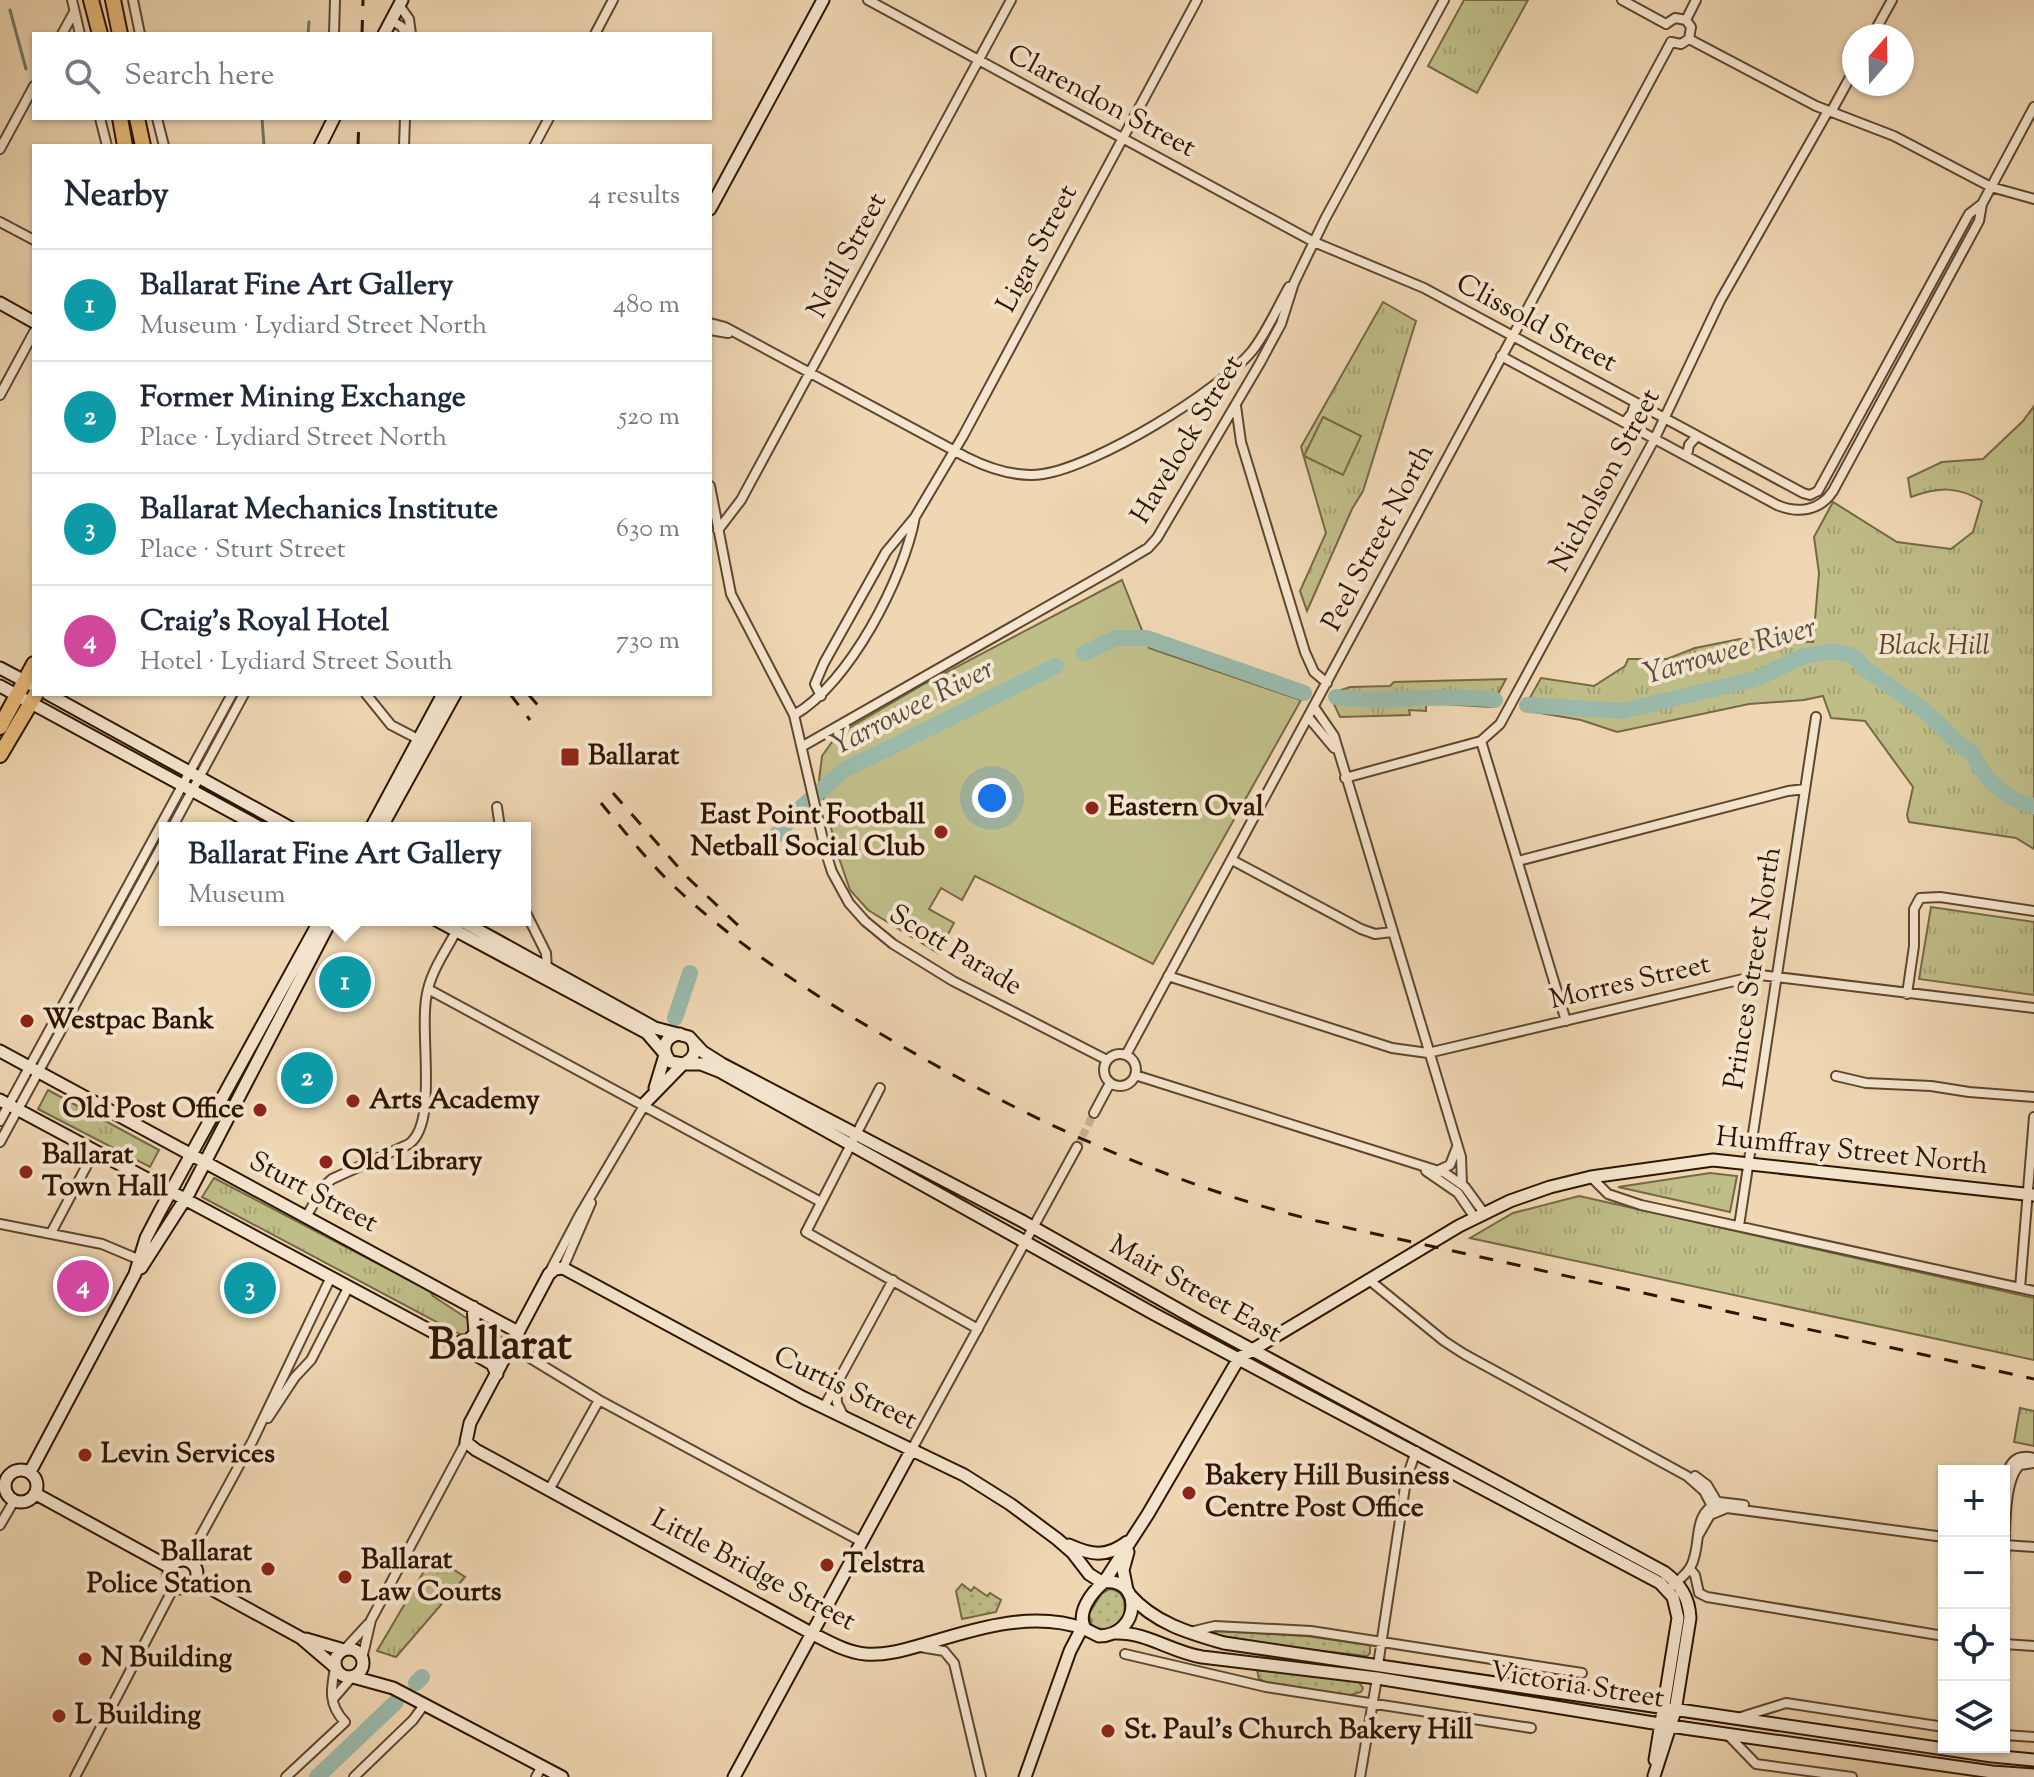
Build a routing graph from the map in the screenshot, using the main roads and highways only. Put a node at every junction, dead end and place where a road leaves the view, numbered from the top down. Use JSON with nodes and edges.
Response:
{"nodes":[{"id":1,"x":91,"y":0,"type":"edge"},
{"id":2,"x":113,"y":0,"type":"edge"},
{"id":3,"x":99,"y":32,"type":"edge"},
{"id":4,"x":120,"y":32,"type":"edge"},
{"id":5,"x":120,"y":120,"type":"edge"},
{"id":6,"x":137,"y":120,"type":"edge"},
{"id":7,"x":125,"y":144,"type":"edge"},
{"id":8,"x":143,"y":144,"type":"edge"},
{"id":9,"x":29,"y":683,"type":"edge"},
{"id":10,"x":33,"y":699,"type":"edge"},
{"id":11,"x":0,"y":727,"type":"edge"},
{"id":12,"x":0,"y":755,"type":"edge"}],
"edges":[{"from":1,"to":3,"type":"highway"},
{"from":2,"to":4,"type":"highway"},
{"from":5,"to":7,"type":"highway"},
{"from":6,"to":8,"type":"highway"},
{"from":9,"to":11,"type":"highway"},
{"from":10,"to":12,"type":"highway"}]}
